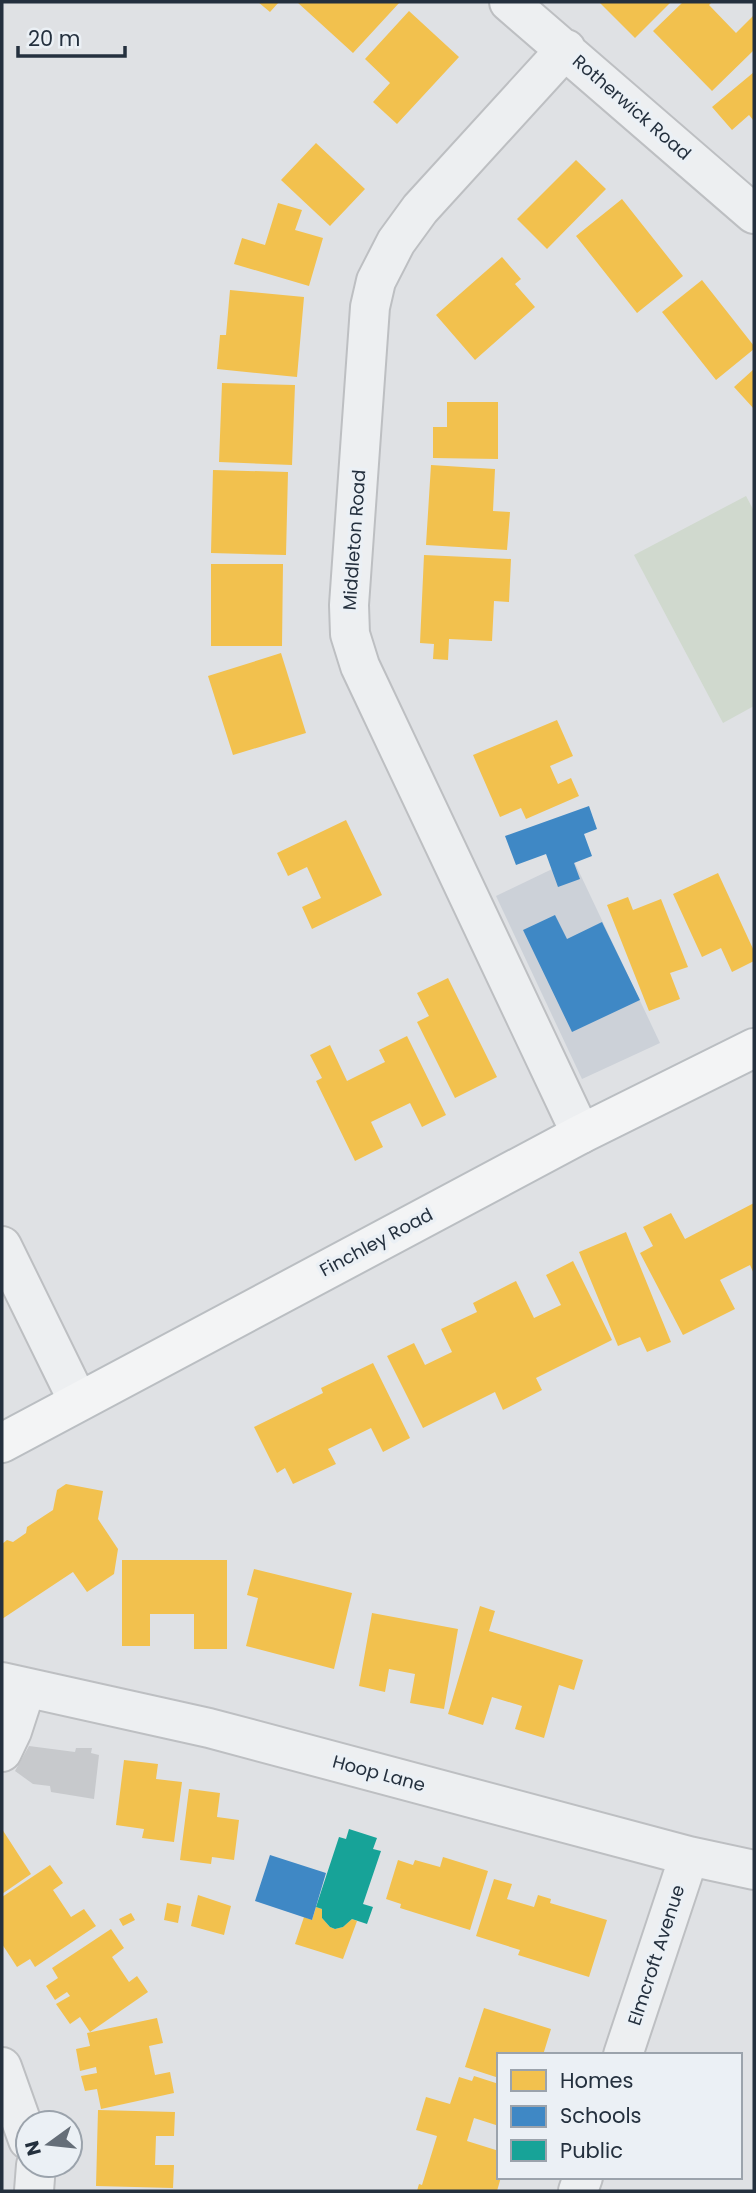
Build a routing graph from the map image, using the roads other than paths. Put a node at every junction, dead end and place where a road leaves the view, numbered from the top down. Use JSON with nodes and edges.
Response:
{"nodes":[{"id":1,"x":509,"y":2,"type":"edge"},
{"id":2,"x":565,"y":49,"type":"junction"},
{"id":3,"x":754,"y":214,"type":"edge"},
{"id":4,"x":754,"y":1048,"type":"edge"},
{"id":5,"x":581,"y":1134,"type":"junction"},
{"id":6,"x":2,"y":1246,"type":"edge"},
{"id":7,"x":78,"y":1401,"type":"junction"},
{"id":8,"x":2,"y":1443,"type":"edge"},
{"id":9,"x":14,"y":1685,"type":"edge"},
{"id":10,"x":2,"y":1752,"type":"edge"},
{"id":11,"x":689,"y":1856,"type":"junction"},
{"id":12,"x":754,"y":1870,"type":"edge"},
{"id":13,"x":624,"y":2053,"type":"edge"},
{"id":14,"x":2,"y":2067,"type":"edge"},
{"id":15,"x":17,"y":2109,"type":"edge"}],
"edges":[{"from":1,"to":2,"type":"street","name":"Rotherwick Road"},
{"from":2,"to":3,"type":"street","name":"Rotherwick Road"},
{"from":2,"to":5,"type":"street","name":"Middleton Road"},
{"from":4,"to":5,"type":"main road","name":"Finchley Road"},
{"from":5,"to":7,"type":"main road","name":"Finchley Road"},
{"from":6,"to":7,"type":"street"},
{"from":7,"to":8,"type":"main road","name":"Finchley Road"},
{"from":9,"to":10,"type":"street"},
{"from":9,"to":11,"type":"street","name":"Hoop Lane"},
{"from":11,"to":12,"type":"street","name":"Hoop Lane"},
{"from":11,"to":13,"type":"street","name":"Elmcroft Avenue"},
{"from":14,"to":15,"type":"street"}]}
